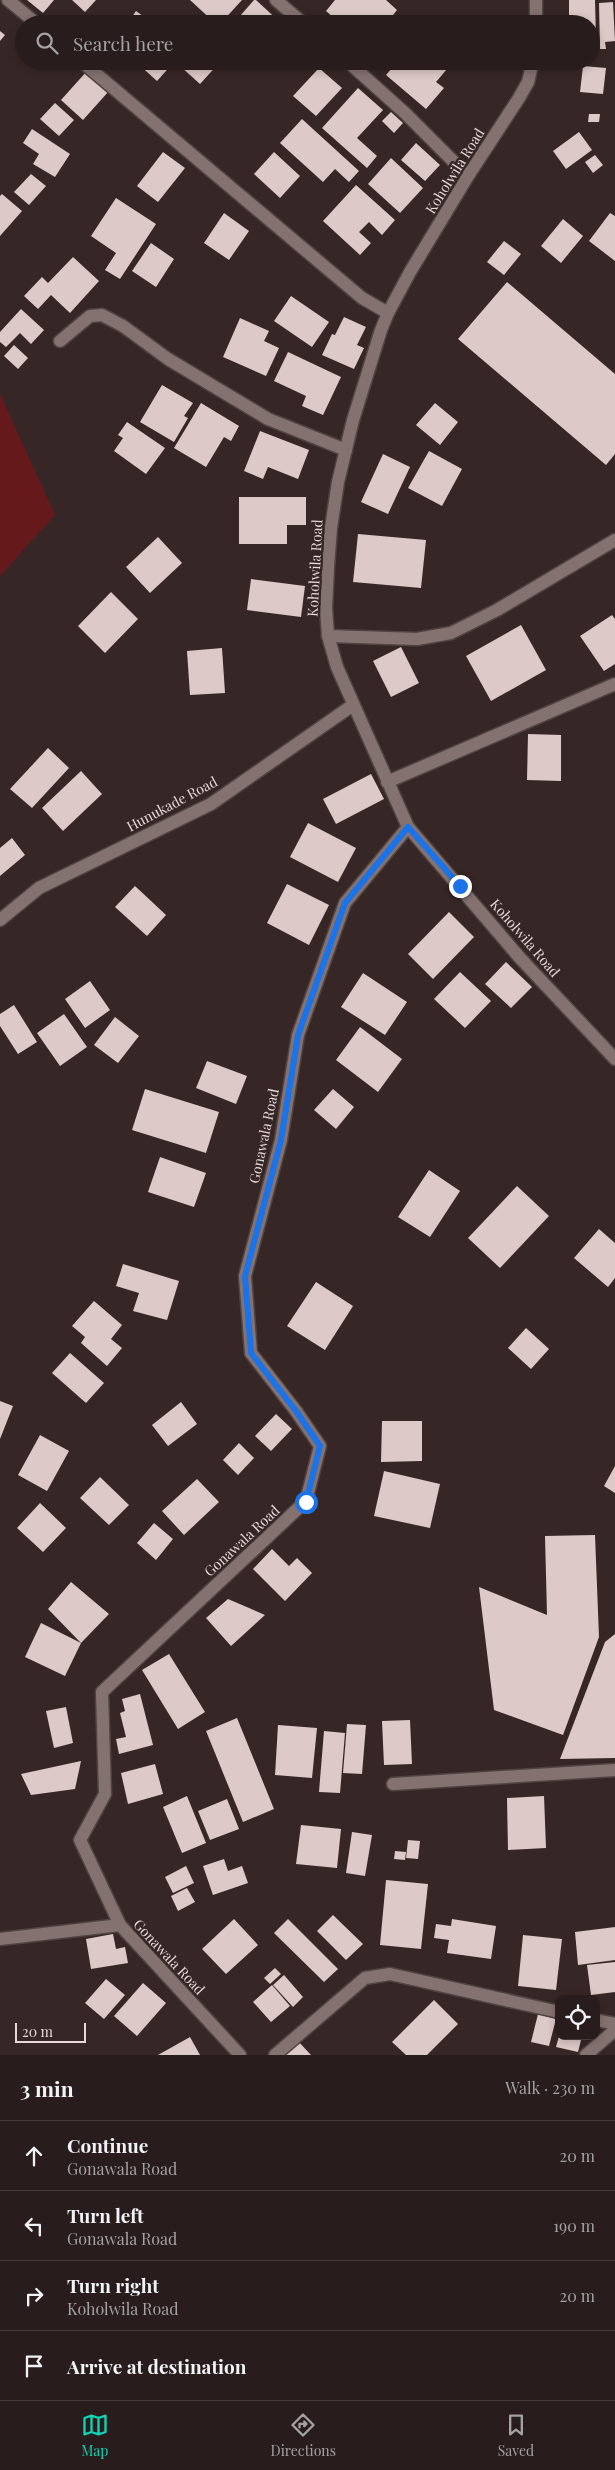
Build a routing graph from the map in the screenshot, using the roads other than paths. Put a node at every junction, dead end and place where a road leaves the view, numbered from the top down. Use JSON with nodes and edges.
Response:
{"nodes":[{"id":1,"x":8,"y":0,"type":"edge"},
{"id":2,"x":276,"y":0,"type":"edge"},
{"id":3,"x":536,"y":0,"type":"edge"},
{"id":4,"x":26,"y":15,"type":"edge"},
{"id":5,"x":294,"y":15,"type":"edge"},
{"id":6,"x":536,"y":15,"type":"edge"},
{"id":7,"x":92,"y":70,"type":"edge"},
{"id":8,"x":357,"y":70,"type":"edge"},
{"id":9,"x":531,"y":70,"type":"edge"},
{"id":10,"x":468,"y":176,"type":"junction"},
{"id":11,"x":388,"y":313,"type":"junction"},
{"id":12,"x":60,"y":340,"type":"dead end"},
{"id":13,"x":346,"y":450,"type":"junction"},
{"id":14,"x":615,"y":540,"type":"edge"},
{"id":15,"x":328,"y":636,"type":"junction"},
{"id":16,"x":615,"y":684,"type":"edge"},
{"id":17,"x":353,"y":705,"type":"junction"},
{"id":18,"x":387,"y":782,"type":"junction"},
{"id":19,"x":408,"y":827,"type":"junction"},
{"id":20,"x":0,"y":920,"type":"edge"},
{"id":21,"x":615,"y":1059,"type":"edge"},
{"id":22,"x":615,"y":1770,"type":"edge"},
{"id":23,"x":393,"y":1784,"type":"dead end"},
{"id":24,"x":120,"y":1926,"type":"junction"},
{"id":25,"x":0,"y":1939,"type":"edge"},
{"id":26,"x":555,"y":2011,"type":"edge"},
{"id":27,"x":600,"y":2021,"type":"edge"},
{"id":28,"x":615,"y":2024,"type":"edge"},
{"id":29,"x":615,"y":2030,"type":"edge"},
{"id":30,"x":240,"y":2055,"type":"edge"},
{"id":31,"x":274,"y":2055,"type":"edge"},
{"id":32,"x":586,"y":2055,"type":"edge"}],
"edges":[{"from":1,"to":4,"type":"street"},
{"from":2,"to":5,"type":"street"},
{"from":3,"to":6,"type":"street"},
{"from":7,"to":11,"type":"street"},
{"from":8,"to":10,"type":"street"},
{"from":9,"to":10,"type":"street","name":"Koholwila Road"},
{"from":10,"to":11,"type":"street","name":"Koholwila Road"},
{"from":11,"to":13,"type":"street","name":"Koholwila Road"},
{"from":12,"to":13,"type":"street"},
{"from":13,"to":15,"type":"street","name":"Koholwila Road"},
{"from":14,"to":15,"type":"street"},
{"from":15,"to":17,"type":"street","name":"Koholwila Road"},
{"from":16,"to":18,"type":"street"},
{"from":17,"to":18,"type":"street","name":"Koholwila Road"},
{"from":17,"to":20,"type":"street","name":"Hunukade Road"},
{"from":18,"to":19,"type":"street","name":"Koholwila Road"},
{"from":19,"to":21,"type":"street","name":"Koholwila Road"},
{"from":19,"to":24,"type":"street","name":"Gonawala Road"},
{"from":22,"to":23,"type":"street"},
{"from":24,"to":25,"type":"street"},
{"from":24,"to":30,"type":"street","name":"Gonawala Road"},
{"from":26,"to":31,"type":"street"},
{"from":27,"to":28,"type":"street"},
{"from":29,"to":32,"type":"street"}]}
